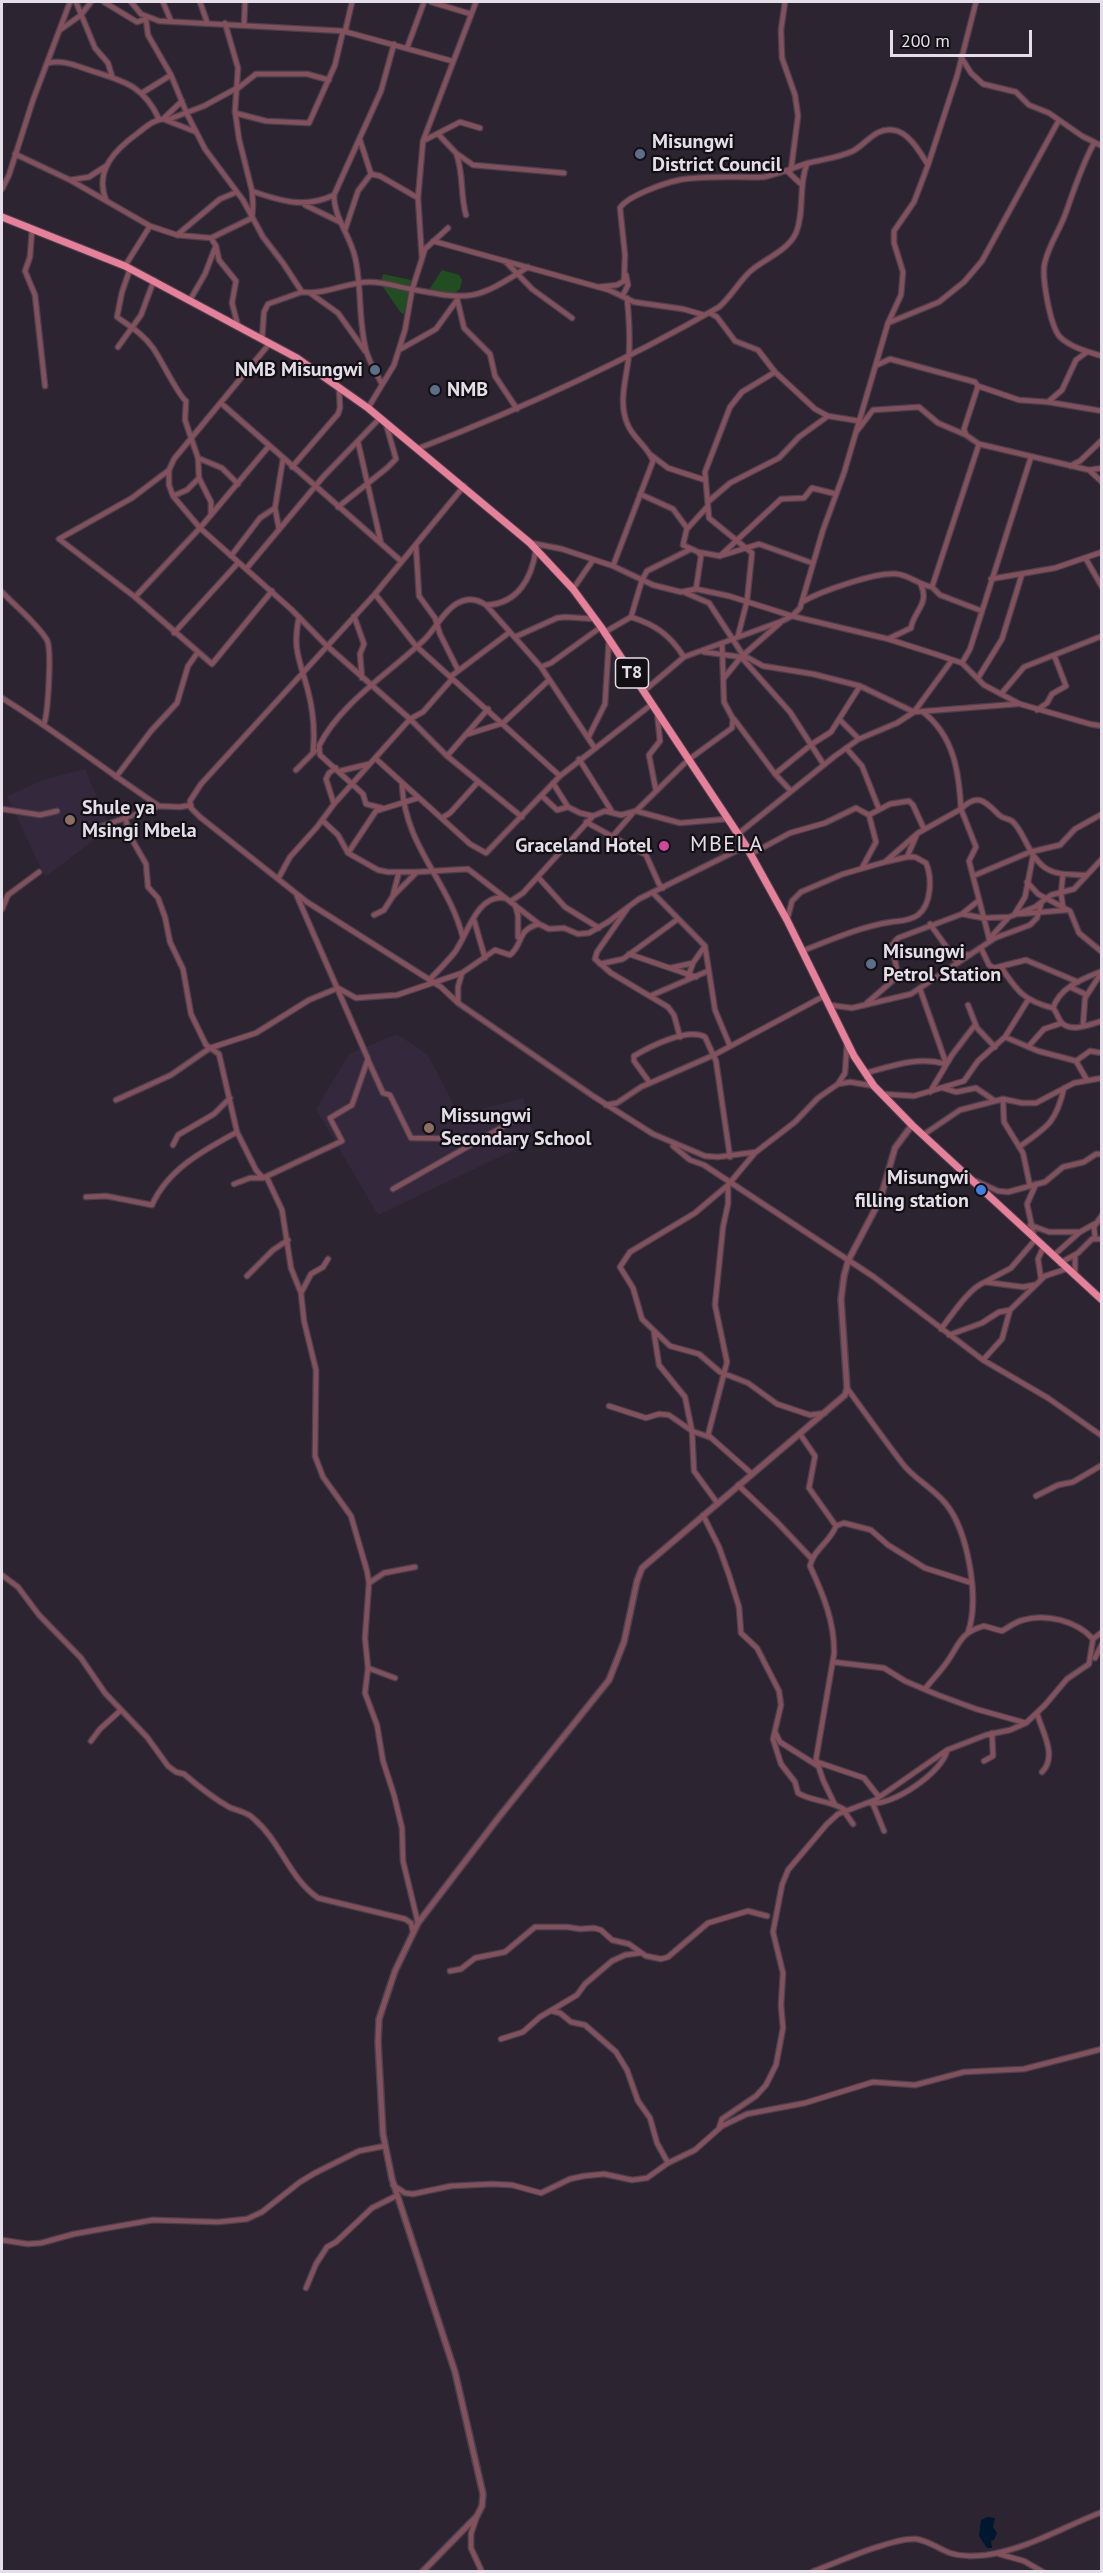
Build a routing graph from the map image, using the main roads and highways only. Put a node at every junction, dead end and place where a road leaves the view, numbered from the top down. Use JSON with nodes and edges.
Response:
{"nodes":[{"id":1,"x":2,"y":217,"type":"edge"},
{"id":2,"x":1101,"y":1300,"type":"edge"}],
"edges":[{"from":1,"to":2,"type":"highway","number":"T8"}]}
